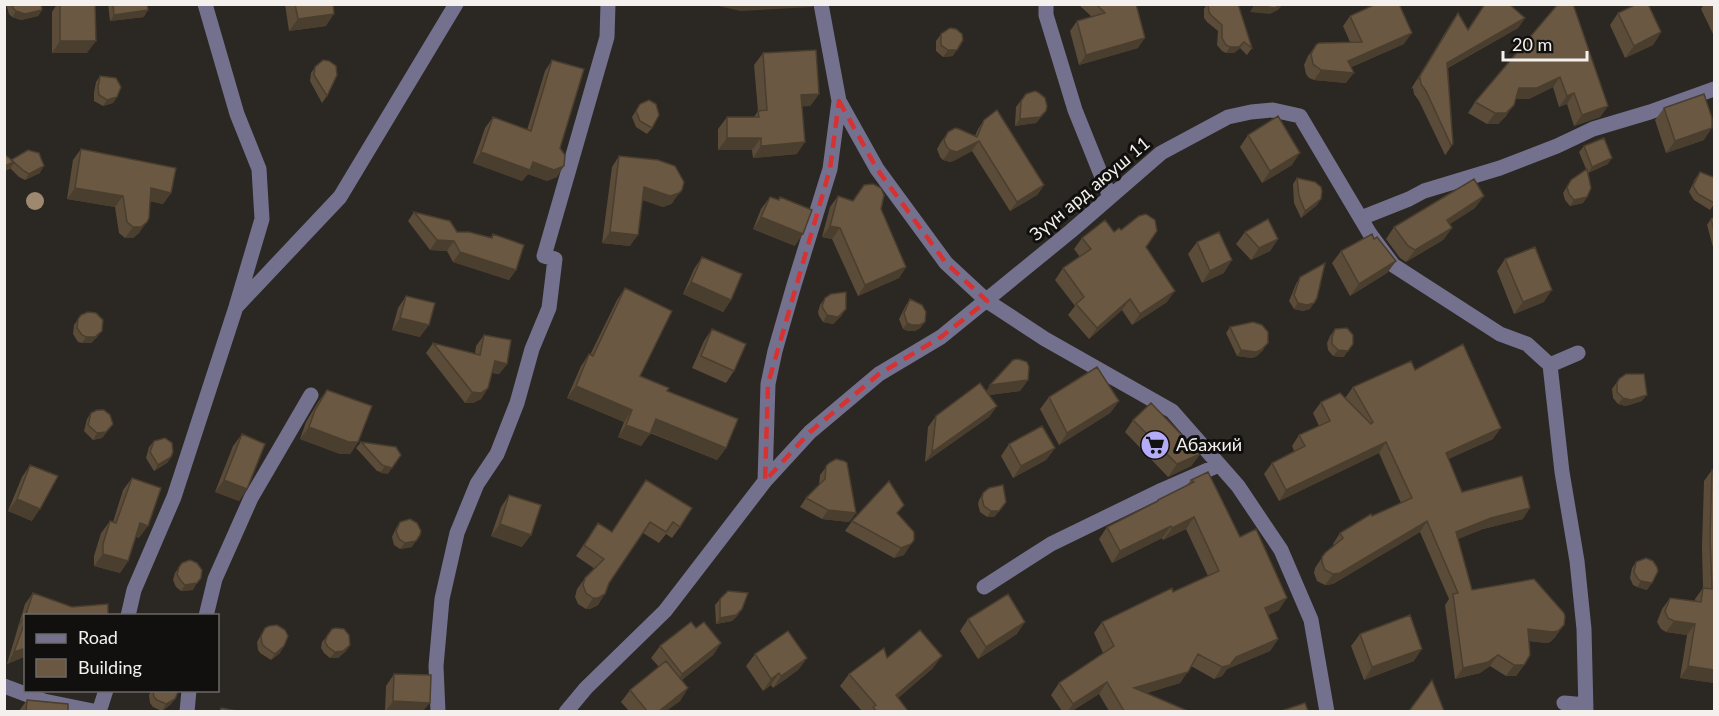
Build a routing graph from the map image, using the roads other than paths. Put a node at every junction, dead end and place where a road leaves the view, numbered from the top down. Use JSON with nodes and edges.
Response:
{"nodes":[{"id":1,"x":205,"y":4,"type":"edge"},
{"id":2,"x":456,"y":4,"type":"edge"},
{"id":3,"x":608,"y":4,"type":"edge"},
{"id":4,"x":820,"y":4,"type":"edge"},
{"id":5,"x":1046,"y":4,"type":"edge"},
{"id":6,"x":1714,"y":89,"type":"edge"},
{"id":7,"x":839,"y":101,"type":"junction"},
{"id":8,"x":1110,"y":197,"type":"junction"},
{"id":9,"x":1361,"y":218,"type":"junction"},
{"id":10,"x":987,"y":300,"type":"junction"},
{"id":11,"x":236,"y":307,"type":"junction"},
{"id":12,"x":1578,"y":353,"type":"dead end"},
{"id":13,"x":1550,"y":365,"type":"junction"},
{"id":14,"x":311,"y":395,"type":"dead end"},
{"id":15,"x":1219,"y":465,"type":"junction"},
{"id":16,"x":765,"y":481,"type":"junction"},
{"id":17,"x":984,"y":587,"type":"dead end"},
{"id":18,"x":128,"y":614,"type":"edge"},
{"id":19,"x":206,"y":614,"type":"edge"},
{"id":20,"x":4,"y":686,"type":"edge"},
{"id":21,"x":105,"y":692,"type":"edge"},
{"id":22,"x":189,"y":692,"type":"edge"},
{"id":23,"x":1564,"y":703,"type":"dead end"},
{"id":24,"x":1586,"y":708,"type":"edge"},
{"id":25,"x":98,"y":711,"type":"edge"},
{"id":26,"x":187,"y":711,"type":"edge"},
{"id":27,"x":438,"y":711,"type":"edge"},
{"id":28,"x":566,"y":711,"type":"edge"},
{"id":29,"x":1327,"y":711,"type":"edge"}],
"edges":[{"from":1,"to":11,"type":"street"},
{"from":2,"to":11,"type":"street"},
{"from":3,"to":27,"type":"street"},
{"from":4,"to":7,"type":"street"},
{"from":5,"to":8,"type":"street"},
{"from":6,"to":9,"type":"street"},
{"from":7,"to":10,"type":"street"},
{"from":7,"to":16,"type":"street"},
{"from":8,"to":9,"type":"street","name":"Зүүн ард аюуш 11"},
{"from":8,"to":10,"type":"street","name":"Зүүн ард аюуш 11"},
{"from":9,"to":13,"type":"street","name":"Зүүн ард аюуш 11"},
{"from":10,"to":15,"type":"street"},
{"from":10,"to":16,"type":"street","name":"Зүүн ард аюуш 11"},
{"from":11,"to":18,"type":"street"},
{"from":12,"to":13,"type":"street"},
{"from":13,"to":24,"type":"street"},
{"from":14,"to":19,"type":"street"},
{"from":15,"to":17,"type":"street"},
{"from":15,"to":29,"type":"street"},
{"from":16,"to":28,"type":"street","name":"Зүүн ард аюуш 11"},
{"from":20,"to":25,"type":"street"},
{"from":21,"to":25,"type":"street"},
{"from":22,"to":26,"type":"street"},
{"from":23,"to":24,"type":"street"}]}
